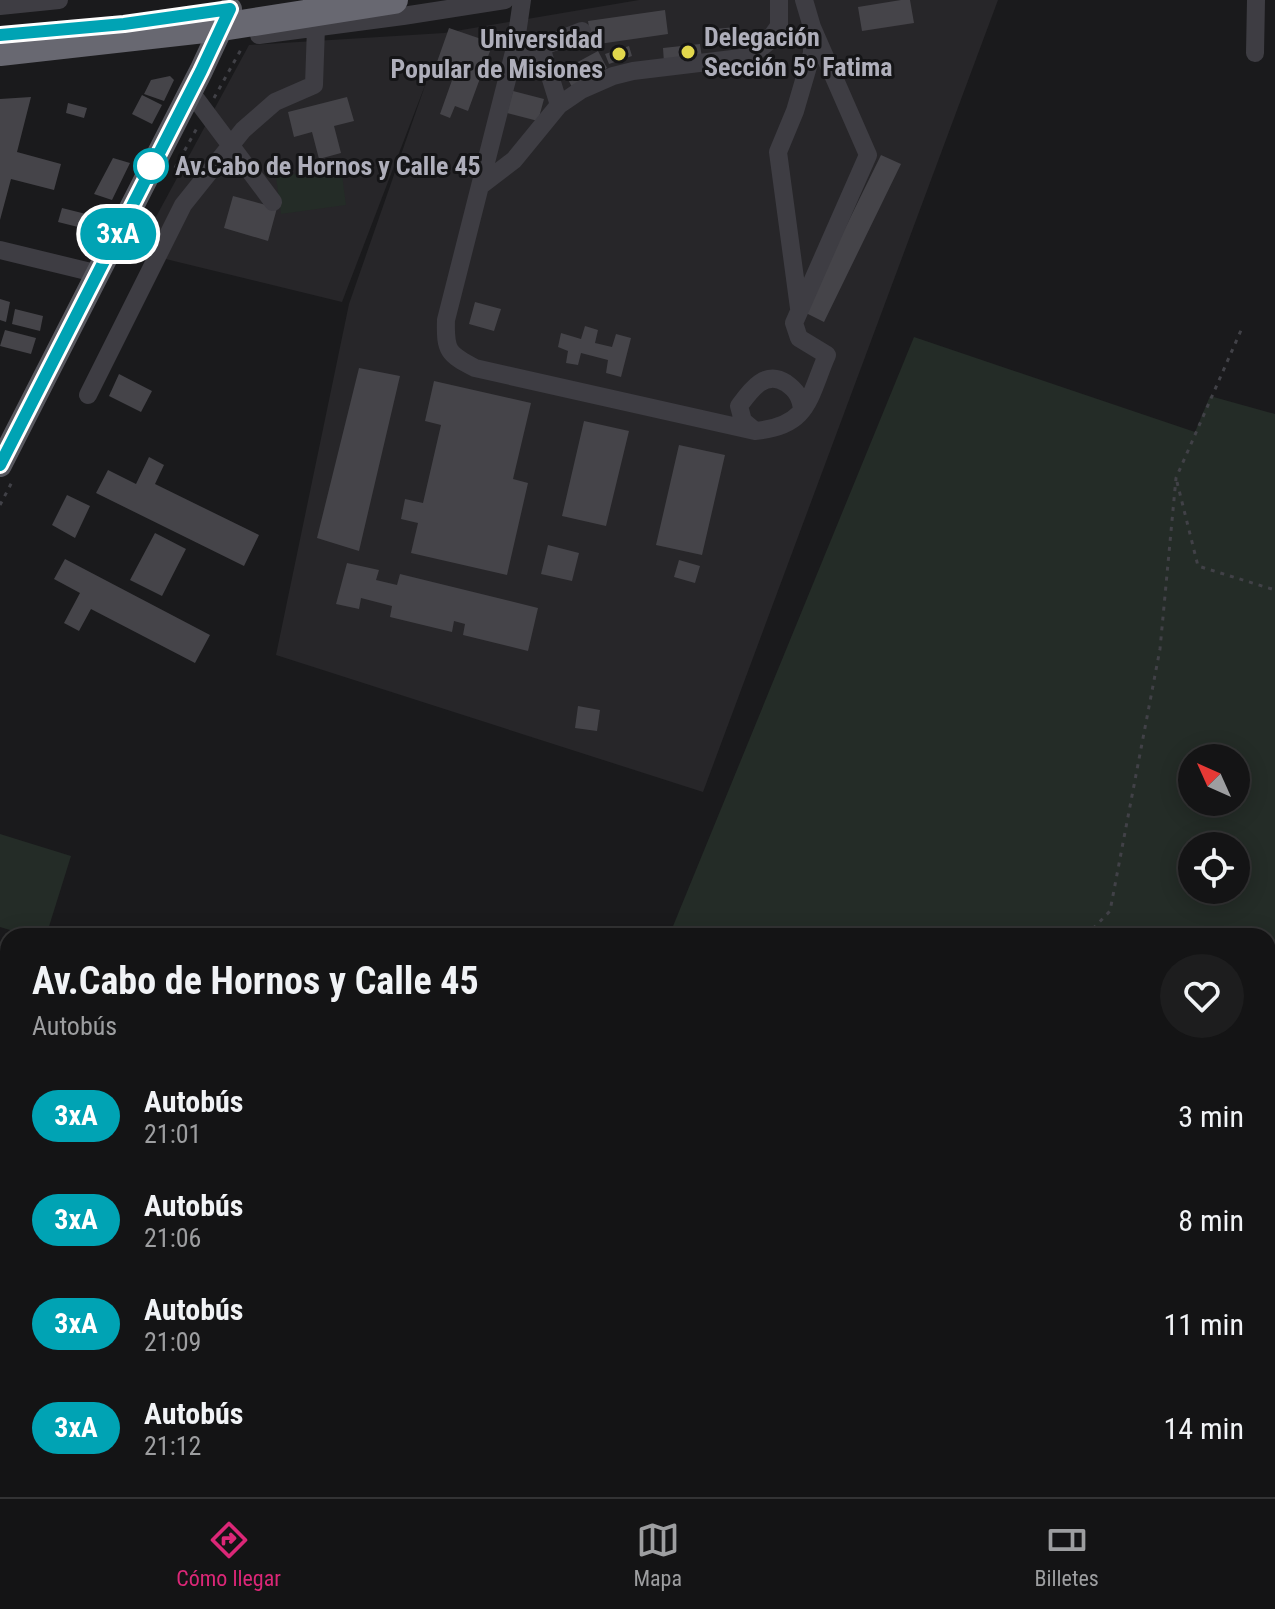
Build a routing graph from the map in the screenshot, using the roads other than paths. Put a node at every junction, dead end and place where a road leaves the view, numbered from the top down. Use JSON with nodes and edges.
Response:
{"nodes":[{"id":1,"x":59,"y":0,"type":"edge"},
{"id":2,"x":284,"y":0,"type":"edge"},
{"id":3,"x":394,"y":0,"type":"edge"},
{"id":4,"x":502,"y":0,"type":"edge"},
{"id":5,"x":522,"y":0,"type":"edge"},
{"id":6,"x":804,"y":0,"type":"edge"},
{"id":7,"x":1256,"y":0,"type":"edge"},
{"id":8,"x":779,"y":1,"type":"edge"},
{"id":9,"x":7,"y":4,"type":"edge"},
{"id":10,"x":226,"y":18,"type":"edge"},
{"id":11,"x":316,"y":27,"type":"junction"},
{"id":12,"x":812,"y":27,"type":"junction"},
{"id":13,"x":582,"y":31,"type":"dead end"},
{"id":14,"x":0,"y":35,"type":"edge"},
{"id":15,"x":541,"y":47,"type":"junction"},
{"id":16,"x":515,"y":48,"type":"junction"},
{"id":17,"x":0,"y":52,"type":"edge"},
{"id":18,"x":1255,"y":53,"type":"dead end"},
{"id":19,"x":0,"y":63,"type":"edge"},
{"id":20,"x":190,"y":91,"type":"junction"},
{"id":21,"x":559,"y":105,"type":"junction"},
{"id":22,"x":232,"y":144,"type":"junction"},
{"id":23,"x":480,"y":186,"type":"junction"},
{"id":24,"x":273,"y":202,"type":"dead end"},
{"id":25,"x":0,"y":250,"type":"edge"},
{"id":26,"x":99,"y":274,"type":"junction"},
{"id":27,"x":799,"y":308,"type":"junction"},
{"id":28,"x":88,"y":395,"type":"dead end"},
{"id":29,"x":802,"y":410,"type":"junction"},
{"id":30,"x":755,"y":431,"type":"junction"},
{"id":31,"x":7,"y":437,"type":"edge"},
{"id":32,"x":0,"y":465,"type":"edge"}],
"edges":[{"from":1,"to":9,"type":"street"},
{"from":2,"to":10,"type":"highway"},
{"from":3,"to":10,"type":"highway"},
{"from":4,"to":11,"type":"street"},
{"from":5,"to":16,"type":"street"},
{"from":6,"to":12,"type":"street"},
{"from":7,"to":18,"type":"street"},
{"from":8,"to":21,"type":"street"},
{"from":10,"to":11,"type":"street"},
{"from":10,"to":14,"type":"highway"},
{"from":10,"to":17,"type":"highway"},
{"from":10,"to":19,"type":"street"},
{"from":10,"to":20,"type":"main road"},
{"from":11,"to":22,"type":"street"},
{"from":12,"to":27,"type":"street"},
{"from":12,"to":27,"type":"street"},
{"from":13,"to":15,"type":"street"},
{"from":15,"to":16,"type":"street"},
{"from":15,"to":21,"type":"street"},
{"from":16,"to":23,"type":"street"},
{"from":20,"to":22,"type":"street"},
{"from":20,"to":26,"type":"main road"},
{"from":21,"to":23,"type":"street"},
{"from":22,"to":24,"type":"street"},
{"from":22,"to":28,"type":"street"},
{"from":23,"to":30,"type":"street"},
{"from":25,"to":26,"type":"street"},
{"from":26,"to":31,"type":"main road"},
{"from":27,"to":29,"type":"street"},
{"from":29,"to":30,"type":"street"},
{"from":29,"to":30,"type":"street"},
{"from":31,"to":32,"type":"main road"}]}
